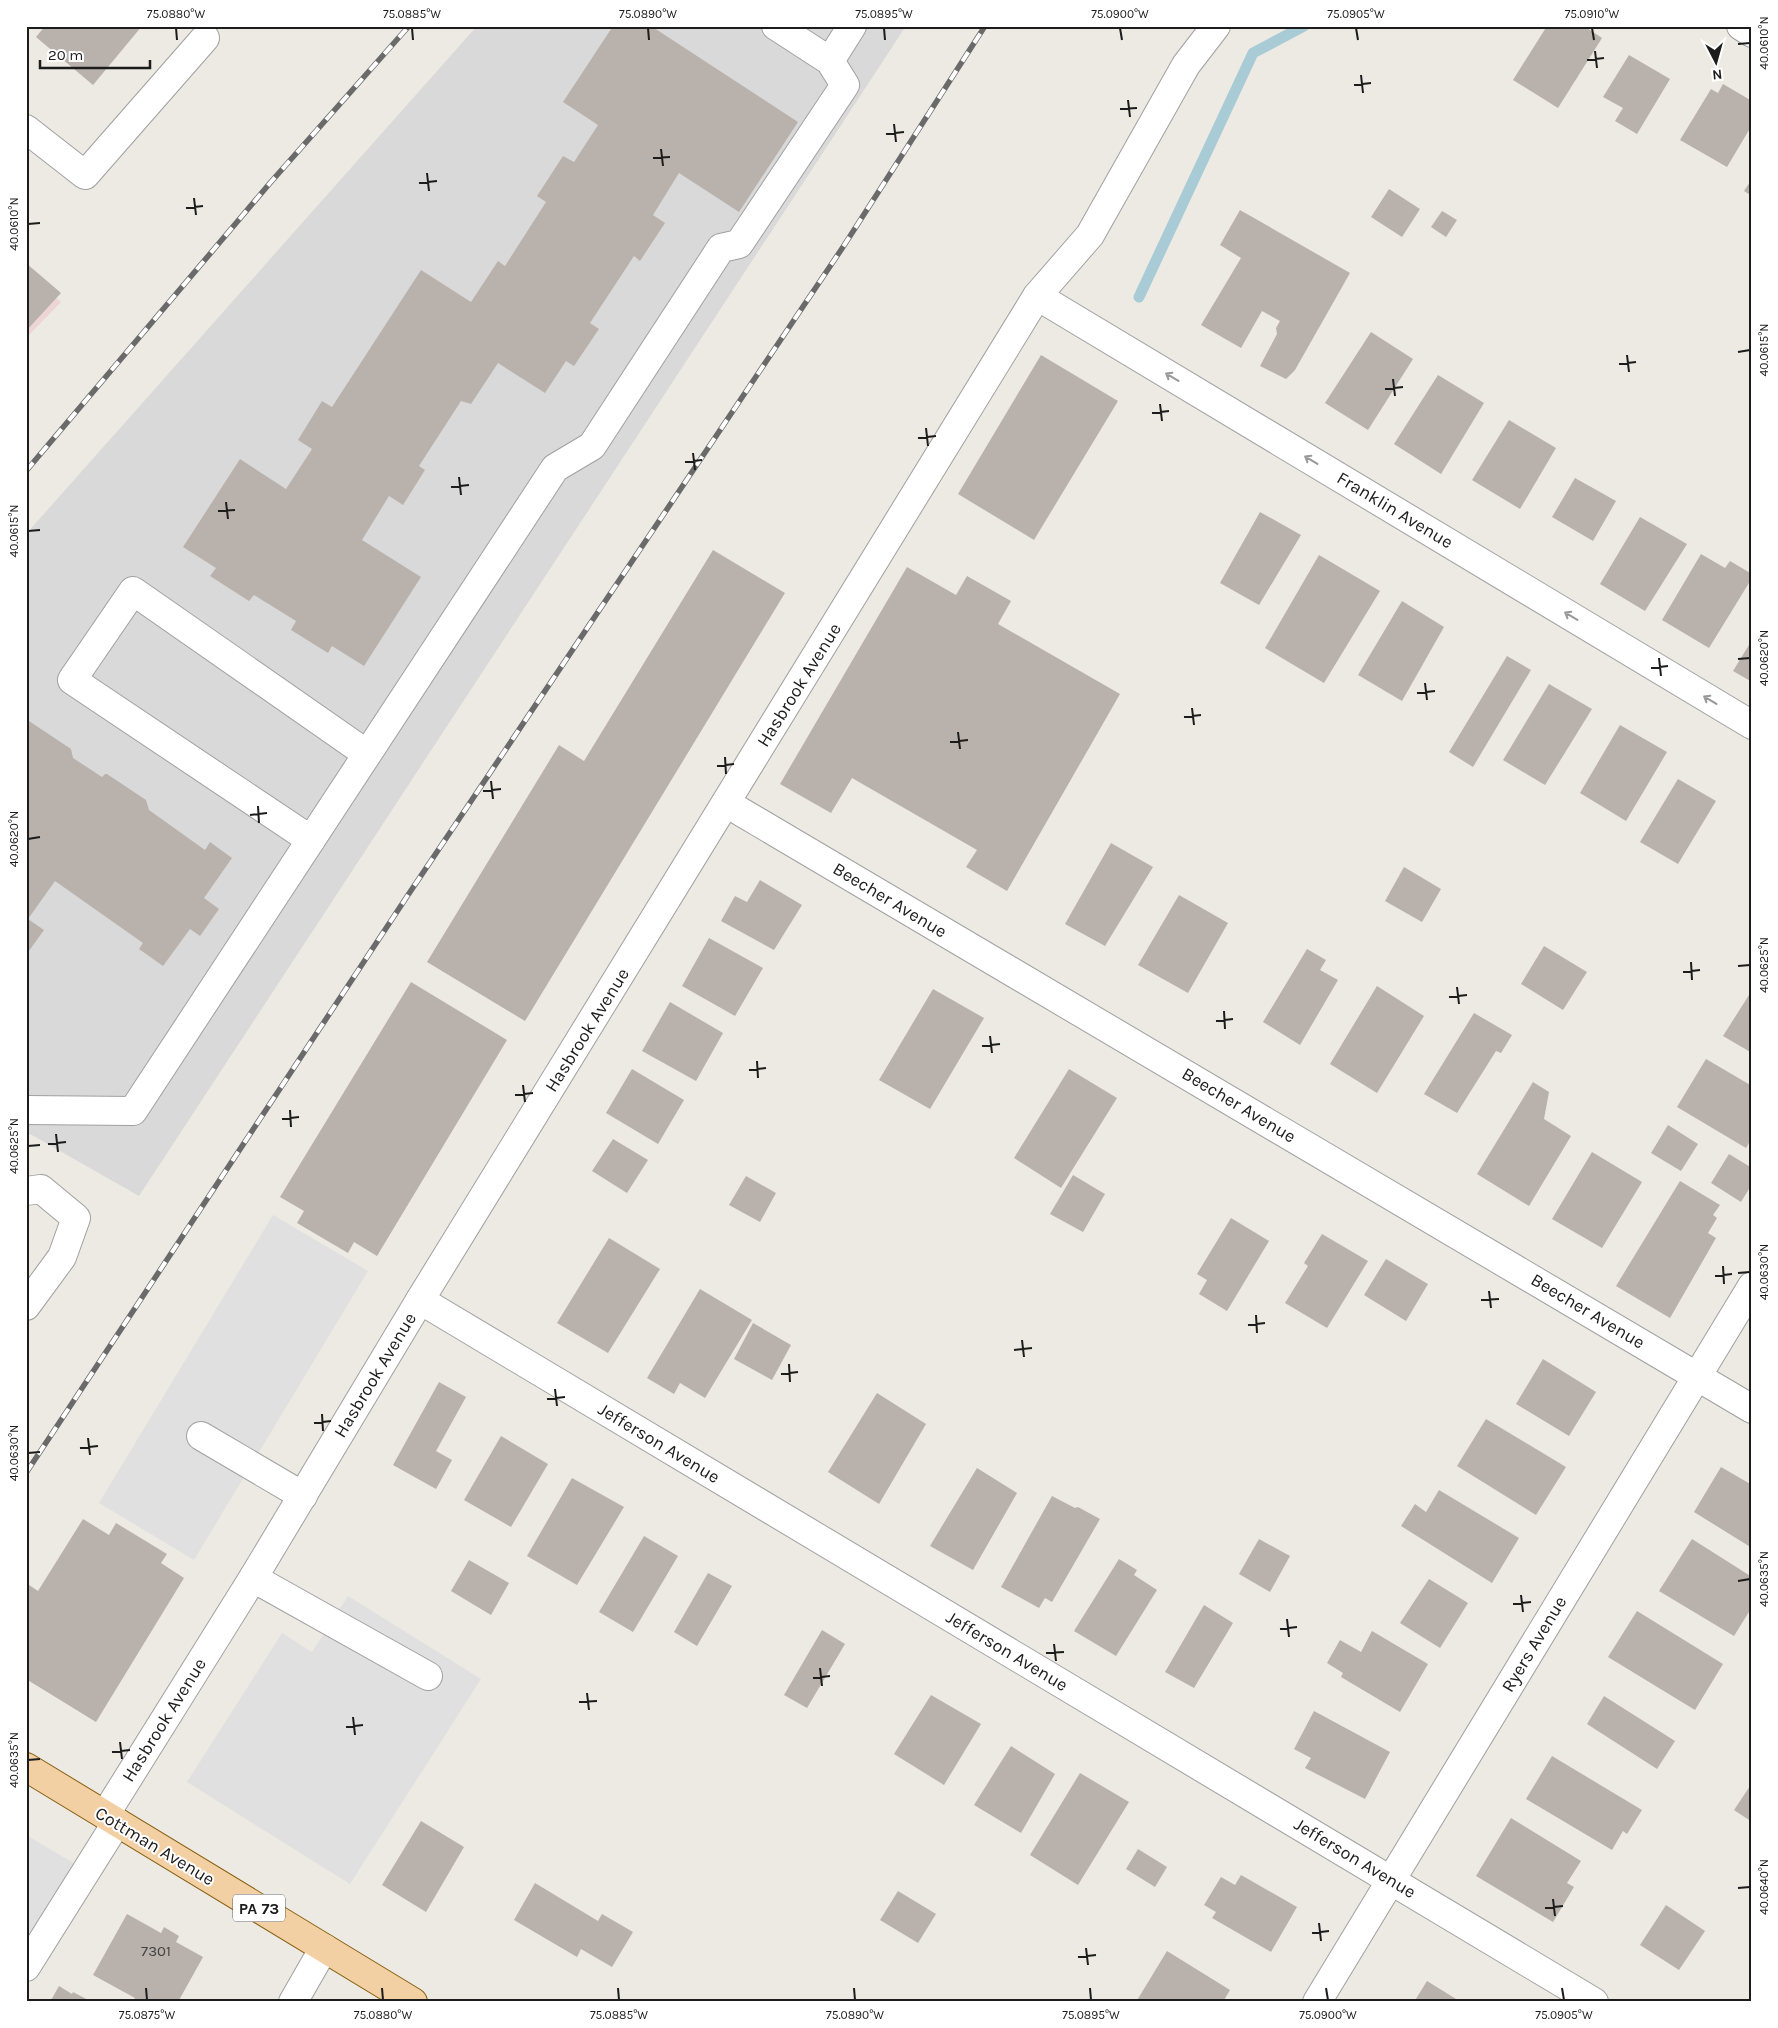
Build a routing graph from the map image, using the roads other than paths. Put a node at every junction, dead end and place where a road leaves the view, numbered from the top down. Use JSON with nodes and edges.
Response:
{"nodes":[{"id":1,"x":776,"y":26,"type":"edge"},
{"id":2,"x":852,"y":26,"type":"edge"},
{"id":3,"x":1216,"y":26,"type":"edge"},
{"id":4,"x":1742,"y":26,"type":"edge"},
{"id":5,"x":1752,"y":32,"type":"edge"},
{"id":6,"x":205,"y":38,"type":"dead end"},
{"id":7,"x":830,"y":61,"type":"junction"},
{"id":8,"x":26,"y":129,"type":"edge"},
{"id":9,"x":1037,"y":296,"type":"junction"},
{"id":10,"x":1752,"y":725,"type":"edge"},
{"id":11,"x":367,"y":754,"type":"junction"},
{"id":12,"x":726,"y":803,"type":"junction"},
{"id":13,"x":311,"y":840,"type":"junction"},
{"id":14,"x":26,"y":1110,"type":"edge"},
{"id":15,"x":26,"y":1192,"type":"edge"},
{"id":16,"x":1752,"y":1286,"type":"edge"},
{"id":17,"x":420,"y":1300,"type":"junction"},
{"id":18,"x":26,"y":1306,"type":"edge"},
{"id":19,"x":1696,"y":1375,"type":"junction"},
{"id":20,"x":1752,"y":1409,"type":"edge"},
{"id":21,"x":201,"y":1436,"type":"dead end"},
{"id":22,"x":303,"y":1496,"type":"junction"},
{"id":23,"x":253,"y":1578,"type":"junction"},
{"id":24,"x":428,"y":1676,"type":"dead end"},
{"id":25,"x":26,"y":1767,"type":"edge"},
{"id":26,"x":111,"y":1819,"type":"junction"},
{"id":27,"x":1392,"y":1880,"type":"junction"},
{"id":28,"x":324,"y":1948,"type":"junction"},
{"id":29,"x":26,"y":1967,"type":"edge"},
{"id":30,"x":293,"y":2002,"type":"edge"},
{"id":31,"x":413,"y":2002,"type":"edge"},
{"id":32,"x":1317,"y":2002,"type":"edge"},
{"id":33,"x":1594,"y":2002,"type":"edge"}],
"edges":[{"from":1,"to":7,"type":"street"},
{"from":2,"to":7,"type":"street"},
{"from":3,"to":9,"type":"street","name":"Hasbrook Avenue"},
{"from":4,"to":5,"type":"street"},
{"from":6,"to":8,"type":"street"},
{"from":7,"to":11,"type":"street"},
{"from":10,"to":9,"type":"street","name":"Franklin Avenue","one_way":true},
{"from":9,"to":12,"type":"street","name":"Hasbrook Avenue"},
{"from":11,"to":13,"type":"street"},
{"from":11,"to":13,"type":"street"},
{"from":12,"to":17,"type":"street","name":"Hasbrook Avenue"},
{"from":12,"to":19,"type":"street","name":"Beecher Avenue"},
{"from":13,"to":14,"type":"street"},
{"from":15,"to":18,"type":"street"},
{"from":16,"to":19,"type":"street","name":"Ryers Avenue"},
{"from":17,"to":22,"type":"street","name":"Hasbrook Avenue"},
{"from":17,"to":27,"type":"street","name":"Jefferson Avenue"},
{"from":19,"to":20,"type":"street","name":"Beecher Avenue"},
{"from":19,"to":27,"type":"street","name":"Ryers Avenue"},
{"from":21,"to":22,"type":"street"},
{"from":22,"to":23,"type":"street","name":"Hasbrook Avenue"},
{"from":23,"to":24,"type":"street"},
{"from":23,"to":26,"type":"street","name":"Hasbrook Avenue"},
{"from":25,"to":26,"type":"main road","name":"Cottman Avenue","number":"PA 73"},
{"from":26,"to":28,"type":"main road","name":"Cottman Avenue","number":"PA 73"},
{"from":26,"to":29,"type":"street","name":"Hasbrook Avenue"},
{"from":27,"to":32,"type":"street","name":"Ryers Avenue"},
{"from":27,"to":33,"type":"street","name":"Jefferson Avenue"},
{"from":28,"to":30,"type":"street"},
{"from":28,"to":31,"type":"main road","name":"Cottman Avenue","number":"PA 73"}]}
